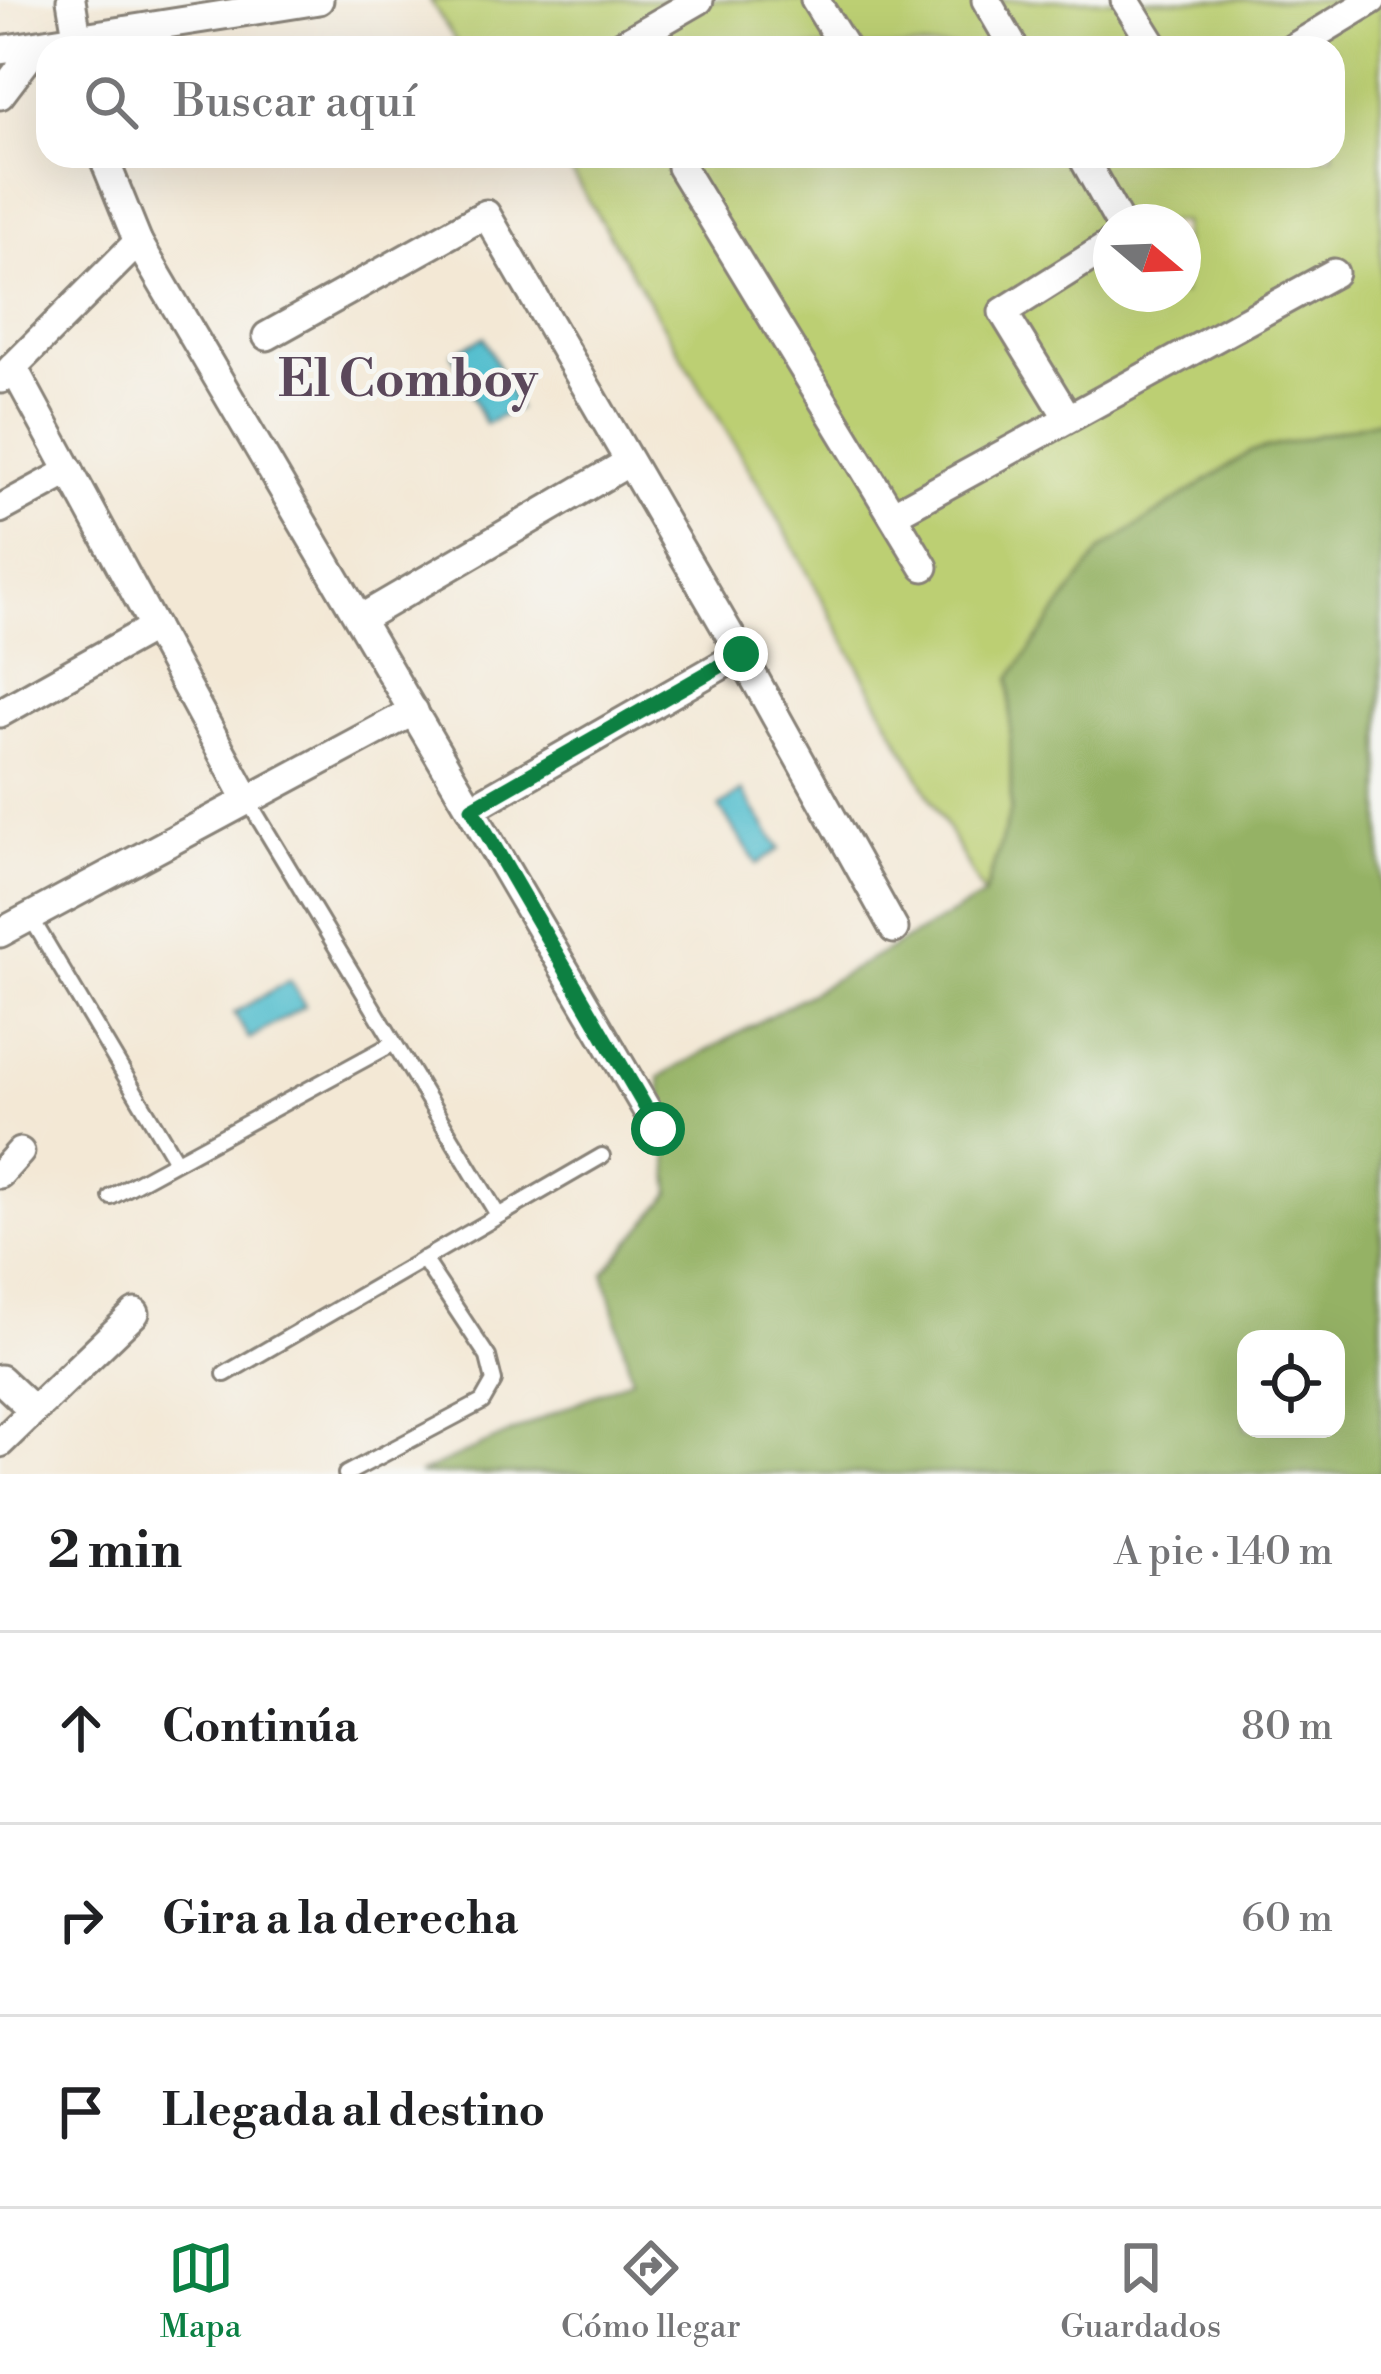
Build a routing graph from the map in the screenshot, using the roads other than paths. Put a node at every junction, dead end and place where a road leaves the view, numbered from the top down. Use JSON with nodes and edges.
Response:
{"nodes":[{"id":1,"x":71,"y":0,"type":"edge"},
{"id":2,"x":319,"y":0,"type":"edge"},
{"id":3,"x":699,"y":0,"type":"edge"},
{"id":4,"x":815,"y":0,"type":"edge"},
{"id":5,"x":986,"y":0,"type":"edge"},
{"id":6,"x":1125,"y":0,"type":"edge"},
{"id":7,"x":1372,"y":0,"type":"edge"},
{"id":8,"x":77,"y":36,"type":"edge"},
{"id":9,"x":122,"y":36,"type":"edge"},
{"id":10,"x":637,"y":36,"type":"edge"},
{"id":11,"x":838,"y":36,"type":"edge"},
{"id":12,"x":1007,"y":36,"type":"edge"},
{"id":13,"x":1147,"y":36,"type":"edge"},
{"id":14,"x":1312,"y":36,"type":"edge"},
{"id":15,"x":36,"y":45,"type":"edge"},
{"id":16,"x":36,"y":48,"type":"edge"},
{"id":17,"x":0,"y":50,"type":"edge"},
{"id":18,"x":0,"y":95,"type":"edge"},
{"id":19,"x":108,"y":168,"type":"edge"},
{"id":20,"x":683,"y":168,"type":"edge"},
{"id":21,"x":1089,"y":168,"type":"edge"},
{"id":22,"x":1109,"y":204,"type":"edge"},
{"id":23,"x":138,"y":242,"type":"junction"},
{"id":24,"x":1093,"y":255,"type":"edge"},
{"id":25,"x":1334,"y":273,"type":"dead end"},
{"id":26,"x":267,"y":336,"type":"dead end"},
{"id":27,"x":7,"y":374,"type":"edge"},
{"id":28,"x":1069,"y":418,"type":"junction"},
{"id":29,"x":629,"y":462,"type":"junction"},
{"id":30,"x":70,"y":471,"type":"junction"},
{"id":31,"x":0,"y":508,"type":"edge"},
{"id":32,"x":894,"y":514,"type":"junction"},
{"id":33,"x":924,"y":567,"type":"dead end"},
{"id":34,"x":360,"y":619,"type":"junction"},
{"id":35,"x":154,"y":627,"type":"junction"},
{"id":36,"x":741,"y":654,"type":"junction"},
{"id":37,"x":414,"y":711,"type":"junction"},
{"id":38,"x":0,"y":713,"type":"edge"},
{"id":39,"x":247,"y":799,"type":"junction"},
{"id":40,"x":472,"y":808,"type":"junction"},
{"id":41,"x":29,"y":916,"type":"junction"},
{"id":42,"x":894,"y":929,"type":"dead end"},
{"id":43,"x":0,"y":933,"type":"edge"},
{"id":44,"x":394,"y":1043,"type":"junction"},
{"id":45,"x":658,"y":1129,"type":"dead end"},
{"id":46,"x":20,"y":1152,"type":"dead end"},
{"id":47,"x":602,"y":1156,"type":"dead end"},
{"id":48,"x":176,"y":1161,"type":"junction"},
{"id":49,"x":0,"y":1174,"type":"edge"},
{"id":50,"x":110,"y":1197,"type":"dead end"},
{"id":51,"x":498,"y":1215,"type":"junction"},
{"id":52,"x":423,"y":1259,"type":"junction"},
{"id":53,"x":135,"y":1313,"type":"dead end"},
{"id":54,"x":225,"y":1374,"type":"dead end"},
{"id":55,"x":0,"y":1379,"type":"edge"},
{"id":56,"x":33,"y":1410,"type":"junction"},
{"id":57,"x":0,"y":1443,"type":"edge"},
{"id":58,"x":346,"y":1474,"type":"edge"}],
"edges":[{"from":1,"to":8,"type":"street"},
{"from":2,"to":9,"type":"street"},
{"from":3,"to":10,"type":"street"},
{"from":4,"to":11,"type":"street"},
{"from":5,"to":12,"type":"street"},
{"from":6,"to":13,"type":"street"},
{"from":7,"to":14,"type":"street"},
{"from":15,"to":17,"type":"street"},
{"from":16,"to":18,"type":"street"},
{"from":19,"to":23,"type":"street"},
{"from":20,"to":32,"type":"street"},
{"from":21,"to":22,"type":"street"},
{"from":23,"to":27,"type":"street"},
{"from":23,"to":34,"type":"street"},
{"from":24,"to":28,"type":"street"},
{"from":25,"to":28,"type":"street"},
{"from":26,"to":29,"type":"street"},
{"from":27,"to":30,"type":"street"},
{"from":28,"to":32,"type":"street"},
{"from":29,"to":34,"type":"street"},
{"from":29,"to":36,"type":"street"},
{"from":30,"to":31,"type":"street"},
{"from":30,"to":35,"type":"street"},
{"from":32,"to":33,"type":"street"},
{"from":34,"to":37,"type":"street"},
{"from":35,"to":38,"type":"street"},
{"from":35,"to":39,"type":"street"},
{"from":36,"to":40,"type":"street"},
{"from":36,"to":42,"type":"street"},
{"from":37,"to":39,"type":"street"},
{"from":37,"to":40,"type":"street"},
{"from":39,"to":41,"type":"street"},
{"from":39,"to":44,"type":"lane"},
{"from":40,"to":45,"type":"street"},
{"from":41,"to":43,"type":"street"},
{"from":41,"to":48,"type":"lane"},
{"from":44,"to":48,"type":"lane"},
{"from":44,"to":51,"type":"lane"},
{"from":46,"to":49,"type":"street"},
{"from":47,"to":51,"type":"lane"},
{"from":48,"to":50,"type":"lane"},
{"from":51,"to":52,"type":"lane"},
{"from":52,"to":54,"type":"lane"},
{"from":52,"to":58,"type":"lane"},
{"from":53,"to":56,"type":"street"},
{"from":55,"to":56,"type":"street"},
{"from":56,"to":57,"type":"street"}]}
